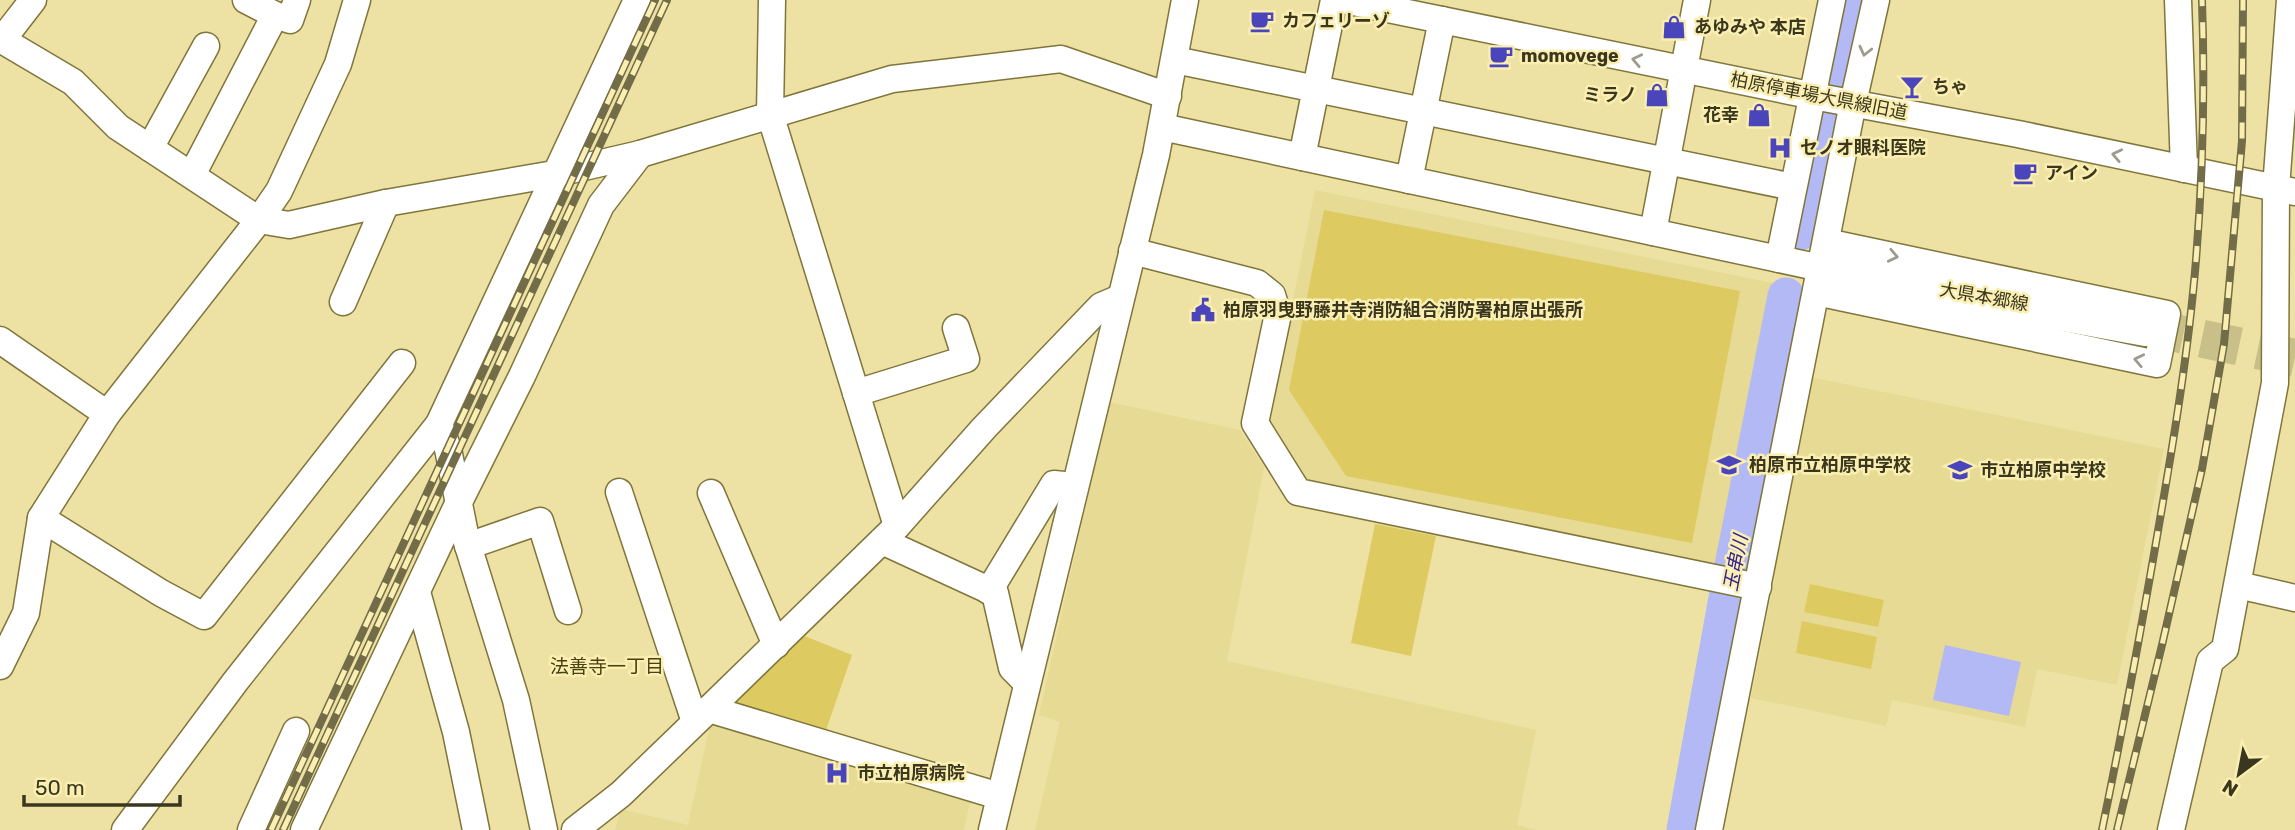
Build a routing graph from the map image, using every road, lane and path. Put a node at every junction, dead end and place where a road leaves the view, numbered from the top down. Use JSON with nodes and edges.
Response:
{"nodes":[{"id":1,"x":33,"y":0,"type":"edge"},
{"id":2,"x":246,"y":0,"type":"edge"},
{"id":3,"x":357,"y":0,"type":"edge"},
{"id":4,"x":637,"y":0,"type":"edge"},
{"id":5,"x":772,"y":0,"type":"edge"},
{"id":6,"x":1185,"y":0,"type":"edge"},
{"id":7,"x":1334,"y":0,"type":"edge"},
{"id":8,"x":1344,"y":0,"type":"edge"},
{"id":9,"x":1698,"y":0,"type":"edge"},
{"id":10,"x":1832,"y":0,"type":"edge"},
{"id":11,"x":1876,"y":0,"type":"edge"},
{"id":12,"x":2178,"y":0,"type":"edge"},
{"id":13,"x":2290,"y":0,"type":"edge"},
{"id":14,"x":286,"y":8,"type":"edge"},
{"id":15,"x":1442,"y":20,"type":"junction"},
{"id":16,"x":1,"y":41,"type":"edge"},
{"id":17,"x":206,"y":46,"type":"dead end"},
{"id":18,"x":1175,"y":60,"type":"junction"},
{"id":19,"x":1683,"y":70,"type":"junction"},
{"id":20,"x":1316,"y":88,"type":"junction"},
{"id":21,"x":1168,"y":96,"type":"junction"},
{"id":22,"x":1833,"y":99,"type":"junction"},
{"id":23,"x":1422,"y":110,"type":"junction"},
{"id":24,"x":770,"y":114,"type":"junction"},
{"id":25,"x":1162,"y":127,"type":"junction"},
{"id":26,"x":150,"y":148,"type":"junction"},
{"id":27,"x":640,"y":154,"type":"junction"},
{"id":28,"x":1302,"y":157,"type":"junction"},
{"id":29,"x":1665,"y":161,"type":"junction"},
{"id":30,"x":2184,"y":169,"type":"junction"},
{"id":31,"x":554,"y":174,"type":"junction"},
{"id":32,"x":192,"y":176,"type":"junction"},
{"id":33,"x":1409,"y":180,"type":"junction"},
{"id":34,"x":1793,"y":187,"type":"junction"},
{"id":35,"x":2286,"y":190,"type":"edge"},
{"id":36,"x":386,"y":203,"type":"junction"},
{"id":37,"x":260,"y":220,"type":"junction"},
{"id":38,"x":1653,"y":232,"type":"junction"},
{"id":39,"x":1132,"y":251,"type":"junction"},
{"id":40,"x":1779,"y":259,"type":"junction"},
{"id":41,"x":1821,"y":267,"type":"junction"},
{"id":42,"x":1120,"y":298,"type":"junction"},
{"id":43,"x":343,"y":302,"type":"dead end"},
{"id":44,"x":2146,"y":327,"type":"tunnel mouth"},
{"id":45,"x":956,"y":328,"type":"dead end"},
{"id":46,"x":2285,"y":335,"type":"edge"},
{"id":47,"x":0,"y":340,"type":"edge"},
{"id":48,"x":402,"y":363,"type":"dead end"},
{"id":49,"x":2285,"y":385,"type":"edge"},
{"id":50,"x":856,"y":393,"type":"junction"},
{"id":51,"x":107,"y":414,"type":"junction"},
{"id":52,"x":439,"y":424,"type":"junction"},
{"id":53,"x":1074,"y":486,"type":"junction"},
{"id":54,"x":619,"y":492,"type":"dead end"},
{"id":55,"x":711,"y":493,"type":"dead end"},
{"id":56,"x":458,"y":504,"type":"junction"},
{"id":57,"x":41,"y":518,"type":"junction"},
{"id":58,"x":890,"y":534,"type":"junction"},
{"id":59,"x":468,"y":546,"type":"junction"},
{"id":60,"x":2238,"y":585,"type":"junction"},
{"id":61,"x":1758,"y":587,"type":"junction"},
{"id":62,"x":989,"y":591,"type":"junction"},
{"id":63,"x":416,"y":592,"type":"junction"},
{"id":64,"x":2295,"y":598,"type":"edge"},
{"id":65,"x":568,"y":611,"type":"dead end"},
{"id":66,"x":776,"y":645,"type":"junction"},
{"id":67,"x":0,"y":666,"type":"edge"},
{"id":68,"x":1027,"y":683,"type":"junction"},
{"id":69,"x":702,"y":716,"type":"junction"},
{"id":70,"x":296,"y":731,"type":"dead end"},
{"id":71,"x":999,"y":796,"type":"junction"},
{"id":72,"x":125,"y":830,"type":"edge"},
{"id":73,"x":251,"y":830,"type":"edge"},
{"id":74,"x":304,"y":830,"type":"edge"},
{"id":75,"x":476,"y":830,"type":"edge"},
{"id":76,"x":544,"y":830,"type":"edge"},
{"id":77,"x":575,"y":830,"type":"edge"},
{"id":78,"x":992,"y":830,"type":"edge"},
{"id":79,"x":1709,"y":830,"type":"edge"},
{"id":80,"x":2171,"y":830,"type":"edge"}],
"edges":[{"from":1,"to":16,"type":"street"},
{"from":2,"to":14,"type":"street"},
{"from":3,"to":37,"type":"street"},
{"from":4,"to":31,"type":"street"},
{"from":5,"to":24,"type":"street"},
{"from":6,"to":18,"type":"street"},
{"from":7,"to":20,"type":"street"},
{"from":8,"to":15,"type":"street","name":"柏原停車場大県線旧道"},
{"from":9,"to":19,"type":"street"},
{"from":10,"to":22,"type":"street"},
{"from":11,"to":22,"type":"street","one_way":true},
{"from":12,"to":30,"type":"street"},
{"from":13,"to":35,"type":"street"},
{"from":14,"to":32,"type":"street"},
{"from":19,"to":15,"type":"street","name":"柏原停車場大県線旧道","one_way":true},
{"from":15,"to":23,"type":"street"},
{"from":16,"to":26,"type":"street"},
{"from":17,"to":26,"type":"street"},
{"from":18,"to":20,"type":"street"},
{"from":18,"to":21,"type":"street"},
{"from":19,"to":22,"type":"street","name":"柏原停車場大県線旧道"},
{"from":19,"to":29,"type":"street"},
{"from":20,"to":23,"type":"street"},
{"from":20,"to":28,"type":"street"},
{"from":21,"to":24,"type":"street"},
{"from":21,"to":25,"type":"street"},
{"from":30,"to":22,"type":"street","name":"柏原停車場大県線旧道","one_way":true},
{"from":22,"to":34,"type":"street"},
{"from":22,"to":41,"type":"street"},
{"from":23,"to":29,"type":"street"},
{"from":23,"to":33,"type":"street"},
{"from":24,"to":27,"type":"street"},
{"from":24,"to":50,"type":"street"},
{"from":25,"to":28,"type":"street"},
{"from":25,"to":39,"type":"street"},
{"from":26,"to":32,"type":"street"},
{"from":27,"to":31,"type":"street"},
{"from":27,"to":56,"type":"street"},
{"from":28,"to":33,"type":"street"},
{"from":29,"to":34,"type":"street"},
{"from":29,"to":38,"type":"street"},
{"from":30,"to":35,"type":"street","name":"柏原停車場大県線旧道"},
{"from":31,"to":36,"type":"street"},
{"from":31,"to":52,"type":"street"},
{"from":32,"to":37,"type":"street"},
{"from":33,"to":38,"type":"street"},
{"from":34,"to":40,"type":"street"},
{"from":35,"to":46,"type":"street"},
{"from":36,"to":37,"type":"street"},
{"from":36,"to":43,"type":"street"},
{"from":37,"to":51,"type":"street"},
{"from":38,"to":40,"type":"street"},
{"from":39,"to":42,"type":"street"},
{"from":39,"to":61,"type":"street"},
{"from":40,"to":41,"type":"street"},
{"from":41,"to":41,"type":"street","one_way":true},
{"from":41,"to":44,"type":"highway","name":"大県本郷線"},
{"from":41,"to":61,"type":"street"},
{"from":42,"to":53,"type":"street"},
{"from":42,"to":58,"type":"street"},
{"from":45,"to":50,"type":"street"},
{"from":46,"to":49,"type":"street"},
{"from":47,"to":51,"type":"street"},
{"from":48,"to":57,"type":"street"},
{"from":49,"to":60,"type":"street"},
{"from":50,"to":58,"type":"street"},
{"from":51,"to":57,"type":"street"},
{"from":52,"to":56,"type":"street"},
{"from":52,"to":72,"type":"street"},
{"from":53,"to":62,"type":"street"},
{"from":53,"to":68,"type":"street"},
{"from":54,"to":69,"type":"street"},
{"from":55,"to":66,"type":"street"},
{"from":56,"to":59,"type":"street"},
{"from":56,"to":63,"type":"street"},
{"from":57,"to":67,"type":"street"},
{"from":58,"to":62,"type":"street"},
{"from":58,"to":66,"type":"street"},
{"from":59,"to":65,"type":"street"},
{"from":59,"to":76,"type":"street"},
{"from":60,"to":64,"type":"street"},
{"from":60,"to":80,"type":"street"},
{"from":61,"to":79,"type":"street"},
{"from":62,"to":68,"type":"street"},
{"from":63,"to":74,"type":"street"},
{"from":63,"to":75,"type":"street"},
{"from":66,"to":69,"type":"street"},
{"from":68,"to":71,"type":"street"},
{"from":69,"to":71,"type":"street"},
{"from":69,"to":77,"type":"street"},
{"from":70,"to":73,"type":"street"},
{"from":71,"to":78,"type":"street"}]}
